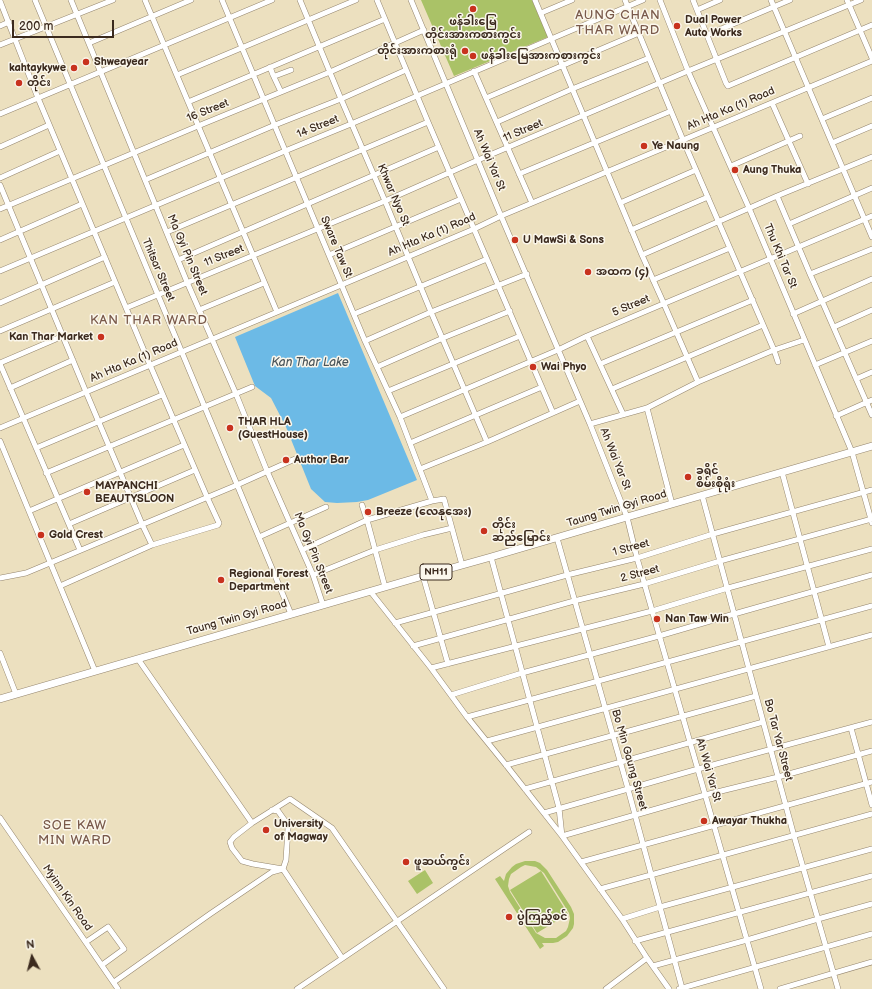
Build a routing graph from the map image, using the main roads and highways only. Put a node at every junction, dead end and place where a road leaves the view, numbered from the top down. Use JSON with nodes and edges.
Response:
{"nodes":[{"id":1,"x":872,"y":446,"type":"edge"},
{"id":2,"x":0,"y":699,"type":"edge"}],
"edges":[{"from":1,"to":2,"type":"highway","name":"Taung Twin Gyi Road","number":"NH11"}]}
